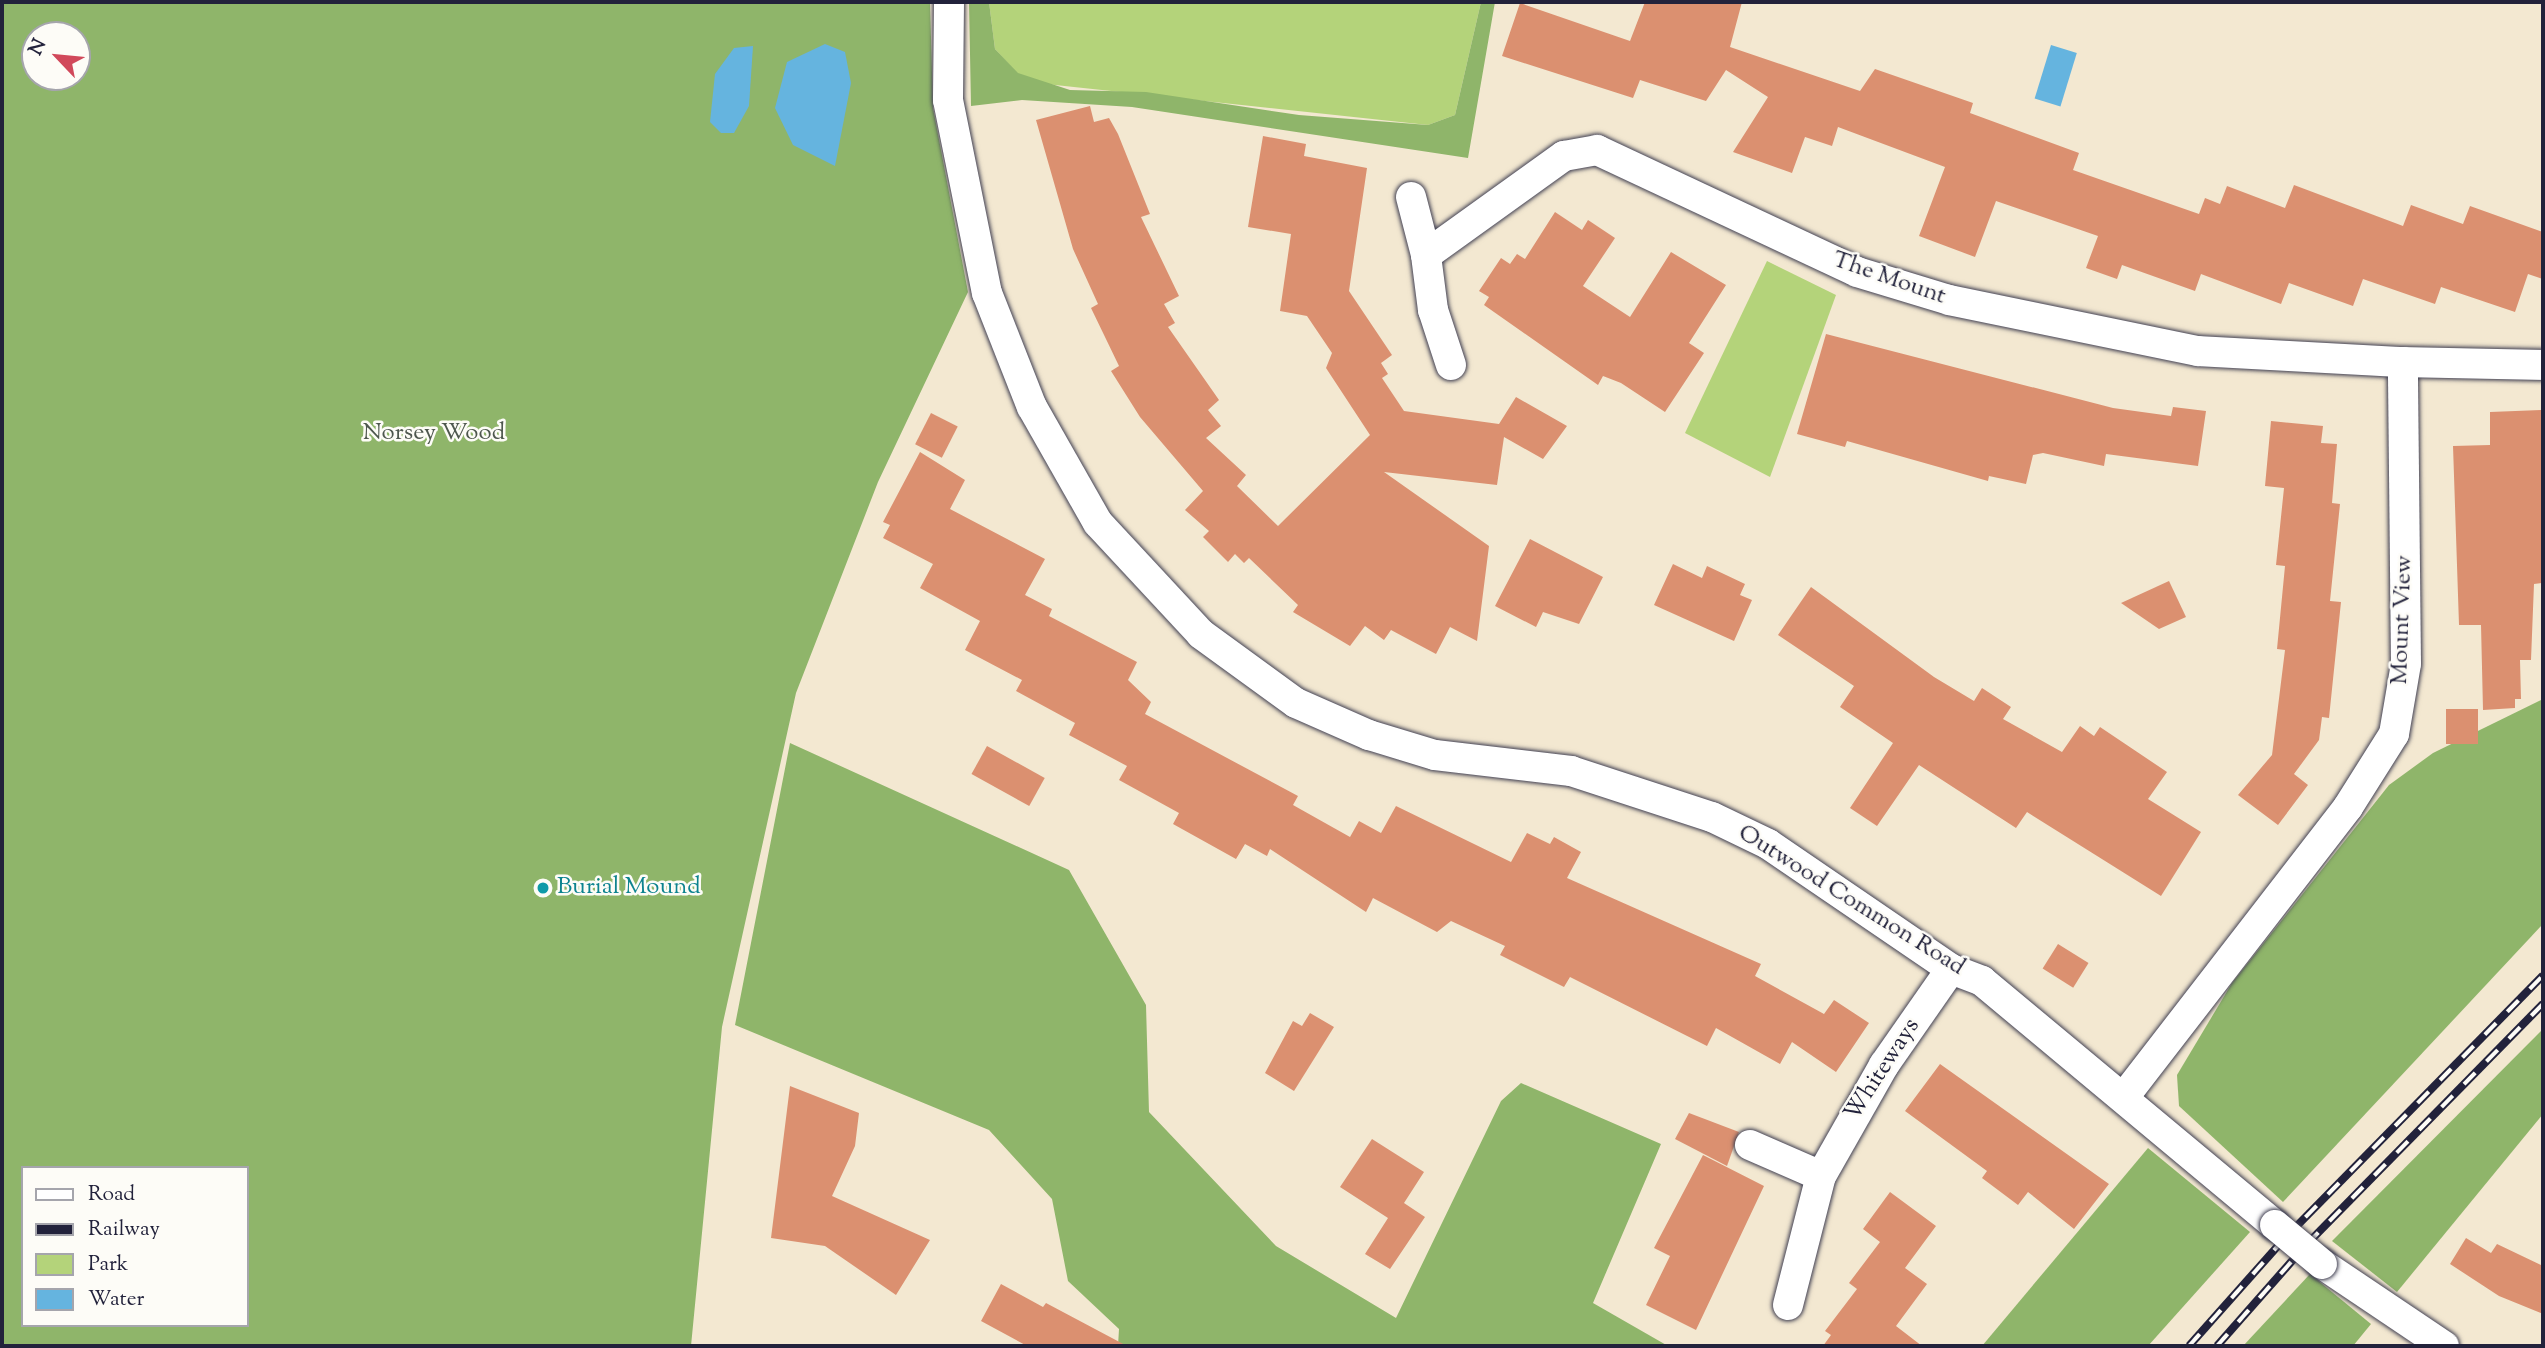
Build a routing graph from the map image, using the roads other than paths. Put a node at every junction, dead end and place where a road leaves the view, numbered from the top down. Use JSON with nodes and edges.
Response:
{"nodes":[{"id":1,"x":949,"y":2,"type":"edge"},
{"id":2,"x":1411,"y":197,"type":"dead end"},
{"id":3,"x":1426,"y":255,"type":"junction"},
{"id":4,"x":2403,"y":362,"type":"junction"},
{"id":5,"x":1451,"y":365,"type":"dead end"},
{"id":6,"x":2543,"y":365,"type":"edge"},
{"id":7,"x":1951,"y":968,"type":"junction"},
{"id":8,"x":2124,"y":1097,"type":"junction"},
{"id":9,"x":1750,"y":1145,"type":"dead end"},
{"id":10,"x":1821,"y":1176,"type":"junction"},
{"id":11,"x":1788,"y":1305,"type":"dead end"},
{"id":12,"x":2444,"y":1346,"type":"edge"}],
"edges":[{"from":1,"to":7,"type":"street","name":"Outwood Common Road"},
{"from":2,"to":3,"type":"street"},
{"from":3,"to":4,"type":"street","name":"The Mount"},
{"from":3,"to":5,"type":"street"},
{"from":4,"to":6,"type":"street"},
{"from":4,"to":8,"type":"street","name":"Mount View"},
{"from":7,"to":8,"type":"street","name":"Outwood Common Road"},
{"from":7,"to":10,"type":"street","name":"Whiteways"},
{"from":8,"to":12,"type":"street","name":"Outwood Common Road","bridge":true},
{"from":9,"to":10,"type":"street"},
{"from":10,"to":11,"type":"street","name":"Whiteways"}]}
